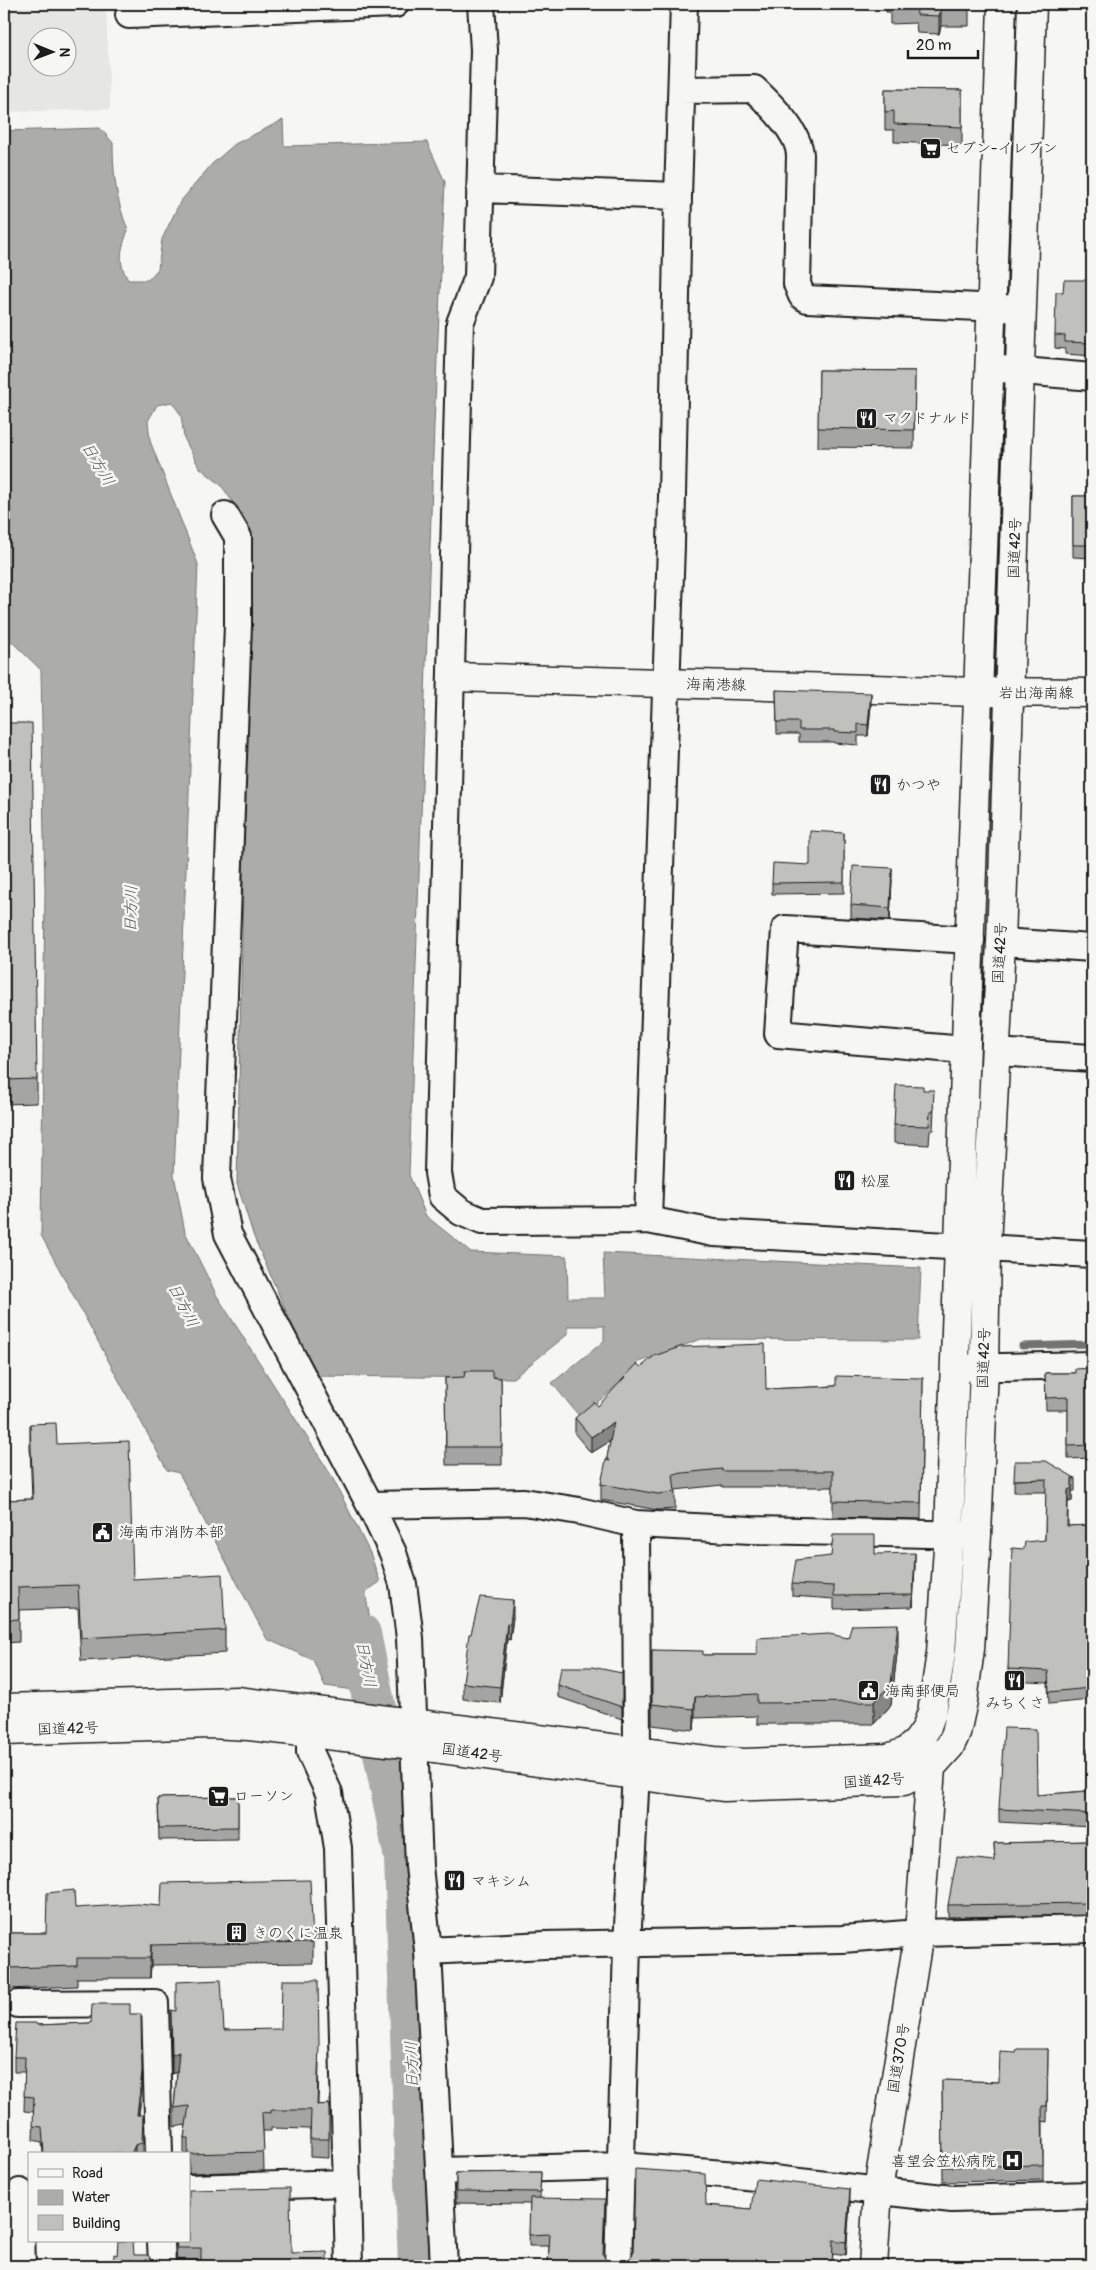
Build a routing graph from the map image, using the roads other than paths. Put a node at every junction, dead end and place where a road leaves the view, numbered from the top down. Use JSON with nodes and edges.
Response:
{"nodes":[{"id":1,"x":395,"y":4,"type":"edge"},
{"id":2,"x":481,"y":4,"type":"edge"},
{"id":3,"x":684,"y":4,"type":"edge"},
{"id":4,"x":1002,"y":4,"type":"edge"},
{"id":5,"x":1032,"y":4,"type":"edge"},
{"id":6,"x":128,"y":15,"type":"dead end"},
{"id":7,"x":682,"y":90,"type":"junction"},
{"id":8,"x":480,"y":188,"type":"junction"},
{"id":9,"x":678,"y":196,"type":"junction"},
{"id":10,"x":991,"y":307,"type":"junction"},
{"id":11,"x":1022,"y":309,"type":"junction"},
{"id":12,"x":989,"y":368,"type":"junction"},
{"id":13,"x":1021,"y":370,"type":"junction"},
{"id":14,"x":1092,"y":377,"type":"edge"},
{"id":15,"x":225,"y":515,"type":"dead end"},
{"id":16,"x":452,"y":677,"type":"junction"},
{"id":17,"x":665,"y":684,"type":"junction"},
{"id":18,"x":980,"y":692,"type":"junction"},
{"id":19,"x":1010,"y":692,"type":"junction"},
{"id":20,"x":1092,"y":693,"type":"edge"},
{"id":21,"x":971,"y":940,"type":"junction"},
{"id":22,"x":1001,"y":942,"type":"junction"},
{"id":23,"x":1092,"y":948,"type":"edge"},
{"id":24,"x":965,"y":1050,"type":"junction"},
{"id":25,"x":995,"y":1052,"type":"junction"},
{"id":26,"x":1092,"y":1058,"type":"edge"},
{"id":27,"x":648,"y":1220,"type":"junction"},
{"id":28,"x":958,"y":1246,"type":"junction"},
{"id":29,"x":986,"y":1247,"type":"junction"},
{"id":30,"x":1092,"y":1254,"type":"edge"},
{"id":31,"x":1092,"y":1365,"type":"edge"},
{"id":32,"x":955,"y":1368,"type":"junction"},
{"id":33,"x":984,"y":1368,"type":"junction"},
{"id":34,"x":370,"y":1505,"type":"junction"},
{"id":35,"x":636,"y":1524,"type":"junction"},
{"id":36,"x":949,"y":1532,"type":"junction"},
{"id":37,"x":976,"y":1535,"type":"junction"},
{"id":38,"x":935,"y":1698,"type":"junction"},
{"id":39,"x":963,"y":1701,"type":"junction"},
{"id":40,"x":4,"y":1708,"type":"edge"},
{"id":41,"x":315,"y":1722,"type":"junction"},
{"id":42,"x":4,"y":1731,"type":"edge"},
{"id":43,"x":408,"y":1734,"type":"junction"},
{"id":44,"x":636,"y":1764,"type":"junction"},
{"id":45,"x":931,"y":1767,"type":"junction"},
{"id":46,"x":862,"y":1783,"type":"junction"},
{"id":47,"x":926,"y":1850,"type":"junction"},
{"id":48,"x":1092,"y":1929,"type":"edge"},
{"id":49,"x":919,"y":1933,"type":"junction"},
{"id":50,"x":627,"y":1945,"type":"junction"},
{"id":51,"x":428,"y":1951,"type":"junction"},
{"id":52,"x":18,"y":2004,"type":"dead end"},
{"id":53,"x":159,"y":2152,"type":"edge"},
{"id":54,"x":621,"y":2166,"type":"junction"},
{"id":55,"x":440,"y":2170,"type":"junction"},
{"id":56,"x":346,"y":2182,"type":"junction"},
{"id":57,"x":190,"y":2188,"type":"edge"},
{"id":58,"x":878,"y":2190,"type":"junction"},
{"id":59,"x":17,"y":2193,"type":"edge"},
{"id":60,"x":1092,"y":2195,"type":"edge"},
{"id":61,"x":161,"y":2242,"type":"edge"},
{"id":62,"x":22,"y":2266,"type":"edge"},
{"id":63,"x":162,"y":2266,"type":"edge"},
{"id":64,"x":349,"y":2266,"type":"edge"},
{"id":65,"x":444,"y":2266,"type":"edge"},
{"id":66,"x":618,"y":2266,"type":"edge"},
{"id":67,"x":873,"y":2266,"type":"edge"}],
"edges":[{"from":1,"to":6,"type":"street"},
{"from":2,"to":8,"type":"street"},
{"from":3,"to":7,"type":"street"},
{"from":4,"to":10,"type":"main road","name":"国道42号"},
{"from":5,"to":11,"type":"main road","name":"国道42号"},
{"from":7,"to":9,"type":"street"},
{"from":7,"to":10,"type":"street"},
{"from":8,"to":9,"type":"street"},
{"from":8,"to":16,"type":"street"},
{"from":9,"to":17,"type":"street"},
{"from":10,"to":11,"type":"street"},
{"from":10,"to":12,"type":"main road","name":"国道42号"},
{"from":11,"to":13,"type":"main road","name":"国道42号"},
{"from":12,"to":13,"type":"street"},
{"from":12,"to":18,"type":"main road","name":"国道42号"},
{"from":13,"to":14,"type":"street"},
{"from":13,"to":19,"type":"main road","name":"国道42号"},
{"from":15,"to":34,"type":"street"},
{"from":16,"to":17,"type":"main road","name":"海南港線"},
{"from":16,"to":27,"type":"street"},
{"from":17,"to":18,"type":"main road","name":"海南港線"},
{"from":17,"to":27,"type":"street"},
{"from":18,"to":19,"type":"main road","name":"岩出海南線"},
{"from":18,"to":21,"type":"main road","name":"国道42号"},
{"from":19,"to":20,"type":"main road","name":"岩出海南線"},
{"from":19,"to":22,"type":"main road","name":"国道42号"},
{"from":21,"to":24,"type":"main road","name":"国道42号"},
{"from":21,"to":24,"type":"street"},
{"from":22,"to":23,"type":"street"},
{"from":22,"to":25,"type":"main road","name":"国道42号"},
{"from":24,"to":28,"type":"main road","name":"国道42号"},
{"from":25,"to":26,"type":"street"},
{"from":25,"to":29,"type":"main road","name":"国道42号"},
{"from":27,"to":28,"type":"street"},
{"from":28,"to":29,"type":"street"},
{"from":28,"to":32,"type":"main road","name":"国道42号"},
{"from":29,"to":30,"type":"street"},
{"from":29,"to":33,"type":"main road","name":"国道42号"},
{"from":31,"to":33,"type":"street"},
{"from":32,"to":33,"type":"street"},
{"from":32,"to":36,"type":"main road","name":"国道42号"},
{"from":33,"to":37,"type":"main road","name":"国道42号"},
{"from":34,"to":35,"type":"street"},
{"from":34,"to":43,"type":"street"},
{"from":35,"to":36,"type":"street"},
{"from":35,"to":44,"type":"street"},
{"from":36,"to":37,"type":"street"},
{"from":36,"to":38,"type":"main road","name":"国道42号"},
{"from":37,"to":39,"type":"main road","name":"国道42号"},
{"from":38,"to":44,"type":"main road","name":"国道42号"},
{"from":38,"to":45,"type":"main road","name":"国道370号"},
{"from":39,"to":45,"type":"main road","name":"国道42号"},
{"from":39,"to":47,"type":"main road","name":"国道370号"},
{"from":40,"to":41,"type":"main road","name":"国道42号"},
{"from":41,"to":42,"type":"main road","name":"国道42号"},
{"from":41,"to":43,"type":"main road","name":"国道42号"},
{"from":41,"to":56,"type":"street"},
{"from":43,"to":44,"type":"main road","name":"国道42号"},
{"from":43,"to":51,"type":"street"},
{"from":44,"to":46,"type":"main road","name":"国道42号"},
{"from":44,"to":50,"type":"street"},
{"from":45,"to":46,"type":"main road","name":"国道42号"},
{"from":45,"to":47,"type":"main road","name":"国道370号"},
{"from":46,"to":47,"type":"main road","name":"国道370号"},
{"from":47,"to":49,"type":"main road","name":"国道370号"},
{"from":48,"to":49,"type":"street"},
{"from":49,"to":50,"type":"street"},
{"from":49,"to":58,"type":"main road","name":"国道370号"},
{"from":50,"to":51,"type":"street"},
{"from":50,"to":54,"type":"street"},
{"from":51,"to":55,"type":"street"},
{"from":52,"to":53,"type":"street"},
{"from":54,"to":55,"type":"street"},
{"from":54,"to":58,"type":"street"},
{"from":54,"to":66,"type":"street"},
{"from":55,"to":65,"type":"street"},
{"from":56,"to":57,"type":"street"},
{"from":56,"to":64,"type":"street"},
{"from":58,"to":60,"type":"street"},
{"from":58,"to":67,"type":"main road","name":"国道370号"},
{"from":59,"to":62,"type":"street"},
{"from":61,"to":63,"type":"street"}]}
